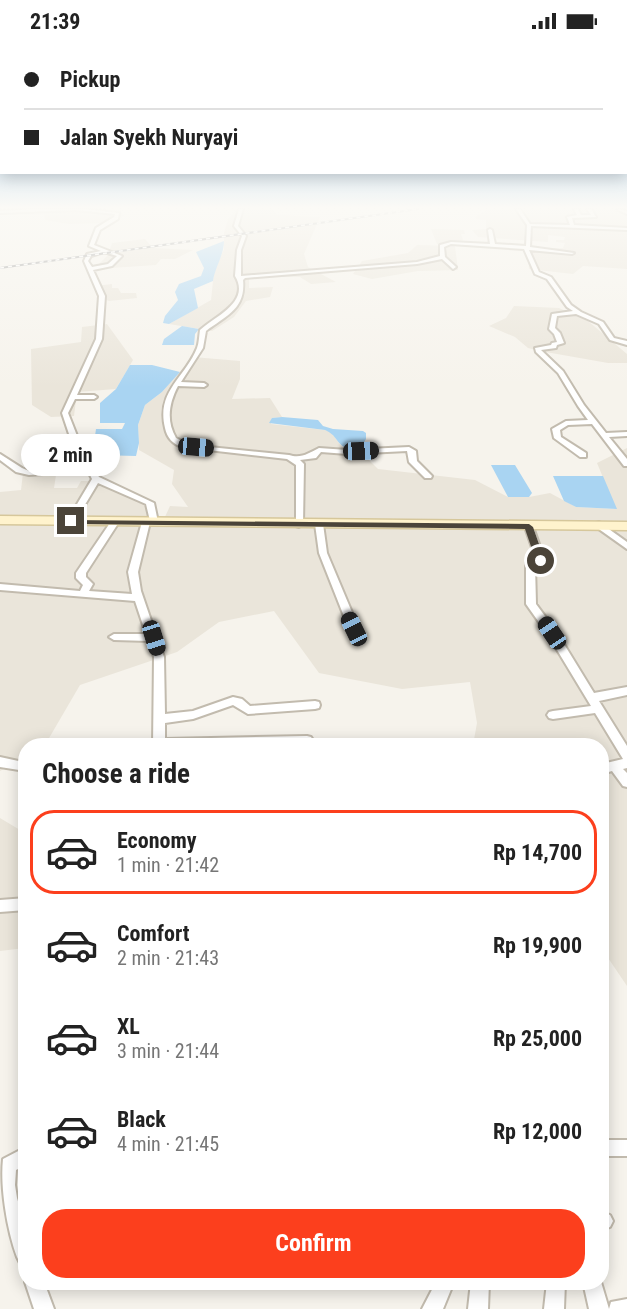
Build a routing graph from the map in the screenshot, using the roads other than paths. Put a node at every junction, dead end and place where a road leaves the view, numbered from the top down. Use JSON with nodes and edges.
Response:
{"nodes":[{"id":1,"x":94,"y":268,"type":"edge"},
{"id":2,"x":238,"y":268,"type":"edge"},
{"id":3,"x":339,"y":268,"type":"edge"},
{"id":4,"x":535,"y":268,"type":"edge"},
{"id":5,"x":90,"y":269,"type":"joint"},
{"id":6,"x":240,"y":278,"type":"junction"},
{"id":7,"x":578,"y":313,"type":"junction"},
{"id":8,"x":627,"y":344,"type":"edge"},
{"id":9,"x":177,"y":384,"type":"junction"},
{"id":10,"x":204,"y":386,"type":"dead end"},
{"id":11,"x":72,"y":397,"type":"junction"},
{"id":12,"x":94,"y":397,"type":"dead end"},
{"id":13,"x":594,"y":422,"type":"junction"},
{"id":14,"x":627,"y":434,"type":"edge"},
{"id":15,"x":606,"y":435,"type":"junction"},
{"id":16,"x":583,"y":455,"type":"dead end"},
{"id":17,"x":0,"y":456,"type":"edge"},
{"id":18,"x":295,"y":459,"type":"junction"},
{"id":19,"x":627,"y":464,"type":"edge"},
{"id":20,"x":90,"y":469,"type":"junction"},
{"id":21,"x":428,"y":476,"type":"dead end"},
{"id":22,"x":96,"y":479,"type":"junction"},
{"id":23,"x":0,"y":520,"type":"edge"},
{"id":24,"x":71,"y":521,"type":"junction"},
{"id":25,"x":115,"y":522,"type":"junction"},
{"id":26,"x":150,"y":522,"type":"junction"},
{"id":27,"x":299,"y":524,"type":"junction"},
{"id":28,"x":319,"y":524,"type":"junction"},
{"id":29,"x":599,"y":525,"type":"junction"},
{"id":30,"x":627,"y":526,"type":"edge"},
{"id":31,"x":529,"y":527,"type":"junction"},
{"id":32,"x":627,"y":546,"type":"edge"},
{"id":33,"x":0,"y":587,"type":"edge"},
{"id":34,"x":83,"y":594,"type":"junction"},
{"id":35,"x":139,"y":598,"type":"junction"},
{"id":36,"x":354,"y":629,"type":"dead end"},
{"id":37,"x":114,"y":637,"type":"dead end"},
{"id":38,"x":154,"y":638,"type":"junction"},
{"id":39,"x":627,"y":691,"type":"edge"},
{"id":40,"x":591,"y":698,"type":"junction"},
{"id":41,"x":315,"y":705,"type":"dead end"},
{"id":42,"x":597,"y":709,"type":"junction"},
{"id":43,"x":552,"y":716,"type":"dead end"},
{"id":44,"x":160,"y":719,"type":"junction"},
{"id":45,"x":159,"y":738,"type":"edge"},
{"id":46,"x":627,"y":756,"type":"edge"},
{"id":47,"x":0,"y":762,"type":"edge"},
{"id":48,"x":627,"y":763,"type":"edge"},
{"id":49,"x":18,"y":765,"type":"edge"},
{"id":50,"x":609,"y":767,"type":"edge"},
{"id":51,"x":609,"y":768,"type":"edge"},
{"id":52,"x":627,"y":782,"type":"edge"},
{"id":53,"x":18,"y":905,"type":"edge"},
{"id":54,"x":0,"y":906,"type":"edge"},
{"id":55,"x":609,"y":1148,"type":"edge"},
{"id":56,"x":627,"y":1148,"type":"edge"},
{"id":57,"x":18,"y":1160,"type":"edge"},
{"id":58,"x":18,"y":1235,"type":"edge"},
{"id":59,"x":37,"y":1290,"type":"edge"},
{"id":60,"x":443,"y":1290,"type":"edge"},
{"id":61,"x":479,"y":1290,"type":"edge"},
{"id":62,"x":555,"y":1290,"type":"edge"},
{"id":63,"x":594,"y":1290,"type":"edge"},
{"id":64,"x":627,"y":1308,"type":"edge"},
{"id":65,"x":44,"y":1309,"type":"edge"},
{"id":66,"x":432,"y":1309,"type":"edge"},
{"id":67,"x":478,"y":1309,"type":"edge"},
{"id":68,"x":554,"y":1309,"type":"edge"},
{"id":69,"x":600,"y":1309,"type":"edge"},
{"id":70,"x":618,"y":1309,"type":"edge"}],
"edges":[{"from":1,"to":5,"type":"street"},
{"from":2,"to":6,"type":"street"},
{"from":3,"to":6,"type":"street"},
{"from":4,"to":7,"type":"street"},
{"from":5,"to":11,"type":"street"},
{"from":6,"to":9,"type":"street"},
{"from":7,"to":8,"type":"street"},
{"from":7,"to":13,"type":"street"},
{"from":9,"to":10,"type":"street"},
{"from":9,"to":18,"type":"street"},
{"from":11,"to":12,"type":"street"},
{"from":11,"to":20,"type":"street"},
{"from":13,"to":15,"type":"street"},
{"from":13,"to":16,"type":"street"},
{"from":14,"to":15,"type":"street"},
{"from":15,"to":19,"type":"street"},
{"from":17,"to":20,"type":"street"},
{"from":18,"to":21,"type":"street"},
{"from":18,"to":27,"type":"street"},
{"from":20,"to":22,"type":"street"},
{"from":22,"to":24,"type":"street"},
{"from":22,"to":26,"type":"street"},
{"from":23,"to":24,"type":"main road"},
{"from":24,"to":25,"type":"main road"},
{"from":25,"to":26,"type":"main road"},
{"from":25,"to":34,"type":"street"},
{"from":26,"to":27,"type":"main road"},
{"from":26,"to":35,"type":"street"},
{"from":27,"to":28,"type":"main road"},
{"from":28,"to":31,"type":"main road"},
{"from":28,"to":36,"type":"street"},
{"from":29,"to":30,"type":"main road"},
{"from":29,"to":31,"type":"main road"},
{"from":29,"to":32,"type":"street"},
{"from":31,"to":40,"type":"street"},
{"from":33,"to":34,"type":"street"},
{"from":34,"to":35,"type":"street"},
{"from":35,"to":38,"type":"street"},
{"from":37,"to":38,"type":"street"},
{"from":38,"to":44,"type":"street"},
{"from":39,"to":40,"type":"street"},
{"from":40,"to":42,"type":"street"},
{"from":41,"to":44,"type":"street"},
{"from":42,"to":43,"type":"street"},
{"from":42,"to":46,"type":"street"},
{"from":44,"to":45,"type":"street"},
{"from":47,"to":49,"type":"street"},
{"from":48,"to":50,"type":"street"},
{"from":51,"to":52,"type":"street"},
{"from":53,"to":54,"type":"street"},
{"from":55,"to":56,"type":"street"},
{"from":57,"to":58,"type":"street"},
{"from":59,"to":65,"type":"street"},
{"from":60,"to":66,"type":"street"},
{"from":61,"to":67,"type":"street"},
{"from":62,"to":68,"type":"street"},
{"from":63,"to":69,"type":"street"},
{"from":64,"to":70,"type":"street"}]}
